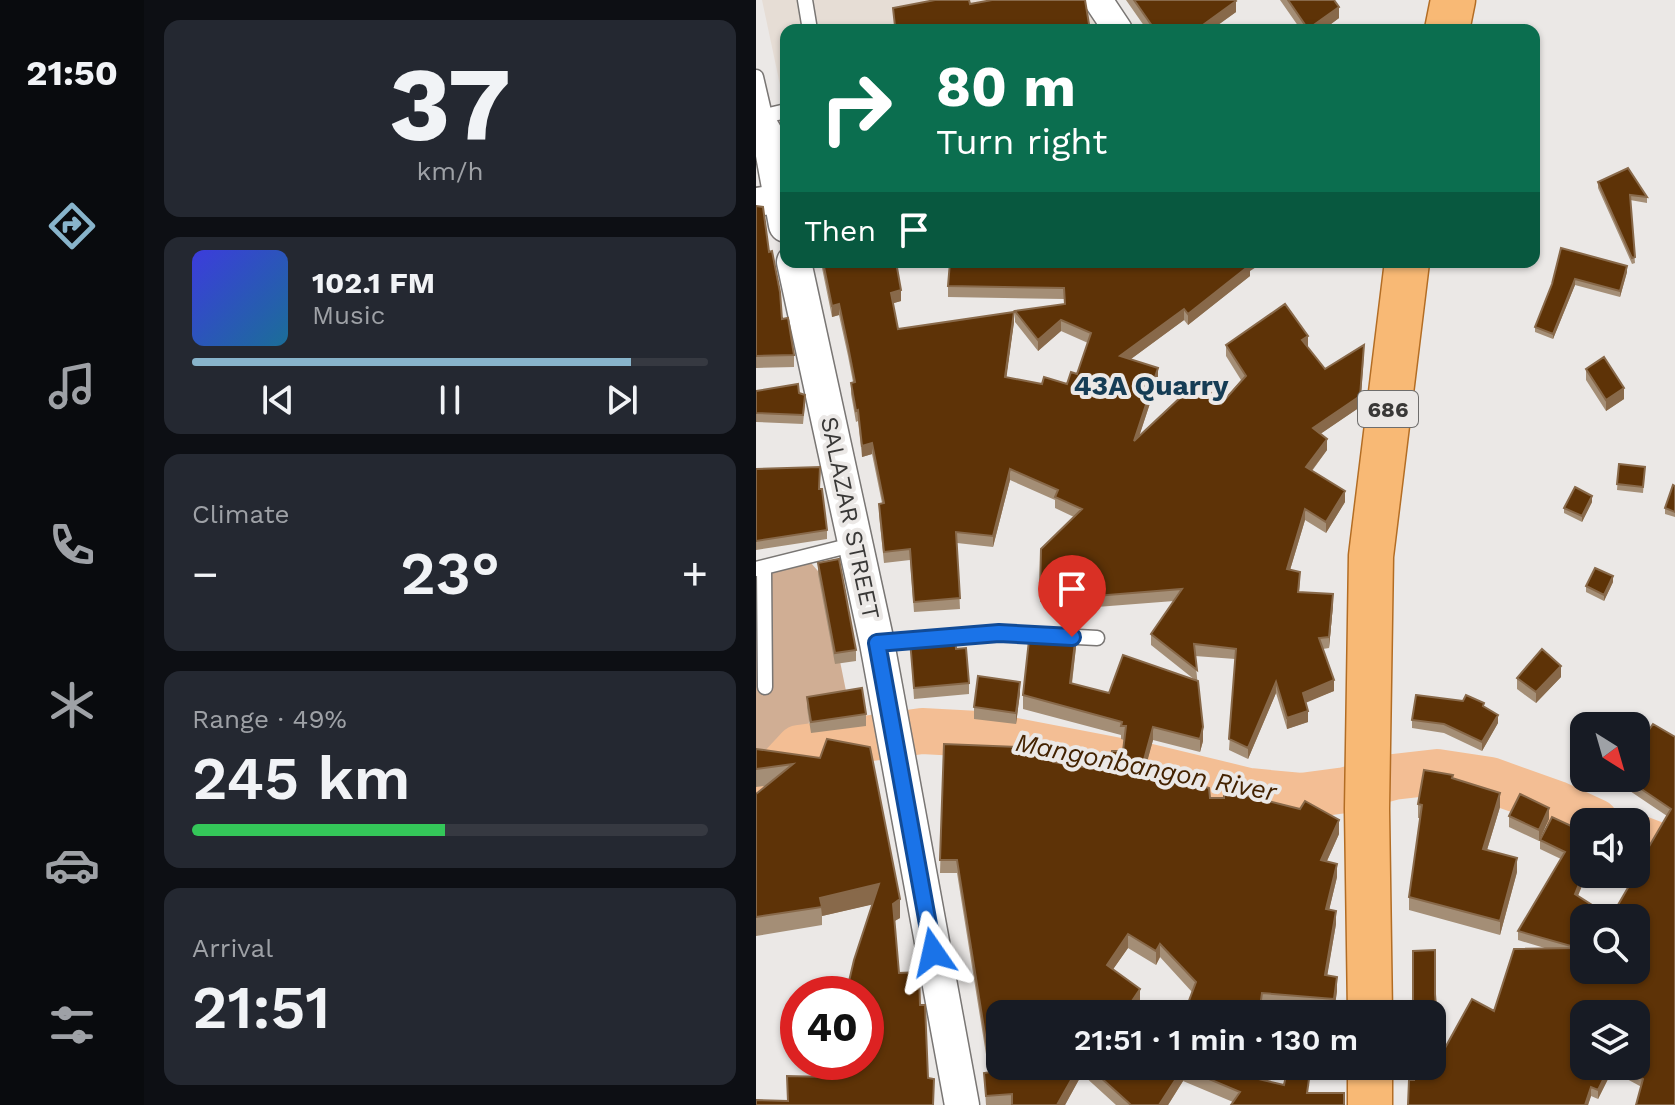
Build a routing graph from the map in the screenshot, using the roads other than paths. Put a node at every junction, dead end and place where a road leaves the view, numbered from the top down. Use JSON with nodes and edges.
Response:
{"nodes":[{"id":1,"x":805,"y":0,"type":"edge"},
{"id":2,"x":1098,"y":0,"type":"edge"},
{"id":3,"x":1453,"y":0,"type":"edge"},
{"id":4,"x":809,"y":24,"type":"edge"},
{"id":5,"x":1114,"y":24,"type":"edge"},
{"id":6,"x":1448,"y":24,"type":"edge"},
{"id":7,"x":756,"y":77,"type":"edge"},
{"id":8,"x":764,"y":126,"type":"edge"},
{"id":9,"x":777,"y":206,"type":"edge"},
{"id":10,"x":795,"y":268,"type":"edge"},
{"id":11,"x":1406,"y":268,"type":"edge"},
{"id":12,"x":856,"y":544,"type":"junction"},
{"id":13,"x":760,"y":568,"type":"edge"},
{"id":14,"x":1097,"y":638,"type":"dead end"},
{"id":15,"x":877,"y":643,"type":"junction"},
{"id":16,"x":765,"y":687,"type":"dead end"},
{"id":17,"x":1370,"y":1000,"type":"edge"},
{"id":18,"x":1370,"y":1080,"type":"edge"},
{"id":19,"x":962,"y":1105,"type":"edge"},
{"id":20,"x":1370,"y":1105,"type":"edge"}],
"edges":[{"from":1,"to":4,"type":"lane"},
{"from":2,"to":5,"type":"street"},
{"from":3,"to":6,"type":"main road"},
{"from":7,"to":8,"type":"lane"},
{"from":8,"to":9,"type":"street"},
{"from":10,"to":12,"type":"street","name":"SALAZAR STREET"},
{"from":11,"to":17,"type":"main road","number":"686"},
{"from":12,"to":13,"type":"lane"},
{"from":12,"to":15,"type":"street","name":"SALAZAR STREET"},
{"from":13,"to":16,"type":"lane"},
{"from":14,"to":15,"type":"lane"},
{"from":15,"to":19,"type":"street","name":"SALAZAR STREET"},
{"from":18,"to":20,"type":"main road"}]}
